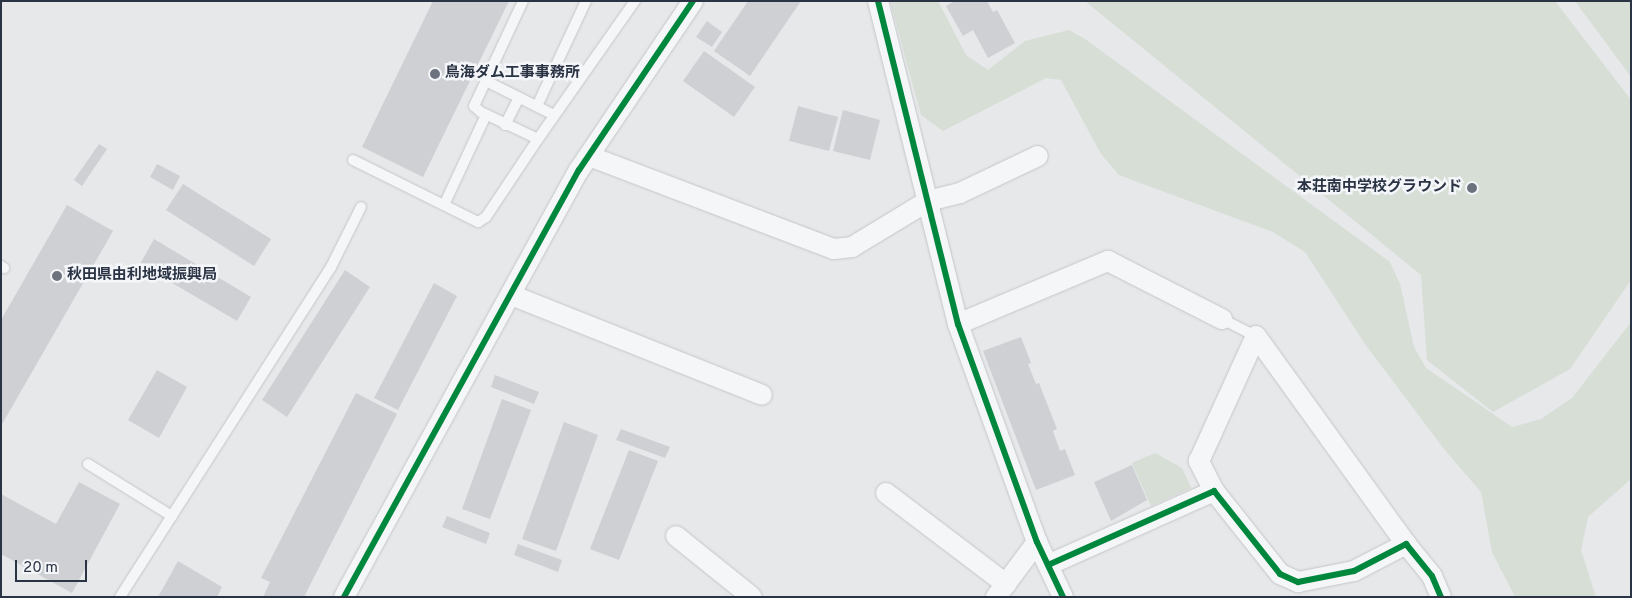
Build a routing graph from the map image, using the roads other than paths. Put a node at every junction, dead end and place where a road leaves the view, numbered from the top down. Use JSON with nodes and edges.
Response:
{"nodes":[{"id":1,"x":524,"y":1,"type":"edge"},
{"id":2,"x":586,"y":1,"type":"edge"},
{"id":3,"x":635,"y":1,"type":"edge"},
{"id":4,"x":693,"y":1,"type":"edge"},
{"id":5,"x":878,"y":1,"type":"edge"},
{"id":6,"x":486,"y":81,"type":"junction"},
{"id":7,"x":519,"y":97,"type":"junction"},
{"id":8,"x":537,"y":106,"type":"junction"},
{"id":9,"x":486,"y":115,"type":"junction"},
{"id":10,"x":554,"y":115,"type":"junction"},
{"id":11,"x":505,"y":124,"type":"junction"},
{"id":12,"x":538,"y":139,"type":"junction"},
{"id":13,"x":589,"y":156,"type":"junction"},
{"id":14,"x":1038,"y":156,"type":"dead end"},
{"id":15,"x":353,"y":160,"type":"dead end"},
{"id":16,"x":928,"y":201,"type":"junction"},
{"id":17,"x":444,"y":205,"type":"junction"},
{"id":18,"x":362,"y":208,"type":"dead end"},
{"id":19,"x":511,"y":295,"type":"junction"},
{"id":20,"x":1222,"y":319,"type":"joint"},
{"id":21,"x":958,"y":324,"type":"junction"},
{"id":22,"x":1256,"y":336,"type":"junction"},
{"id":23,"x":762,"y":395,"type":"dead end"},
{"id":24,"x":88,"y":464,"type":"dead end"},
{"id":25,"x":1214,"y":491,"type":"junction"},
{"id":26,"x":886,"y":493,"type":"dead end"},
{"id":27,"x":172,"y":516,"type":"junction"},
{"id":28,"x":676,"y":536,"type":"dead end"},
{"id":29,"x":1037,"y":542,"type":"junction"},
{"id":30,"x":1406,"y":544,"type":"junction"},
{"id":31,"x":1048,"y":565,"type":"junction"},
{"id":32,"x":1001,"y":590,"type":"edge"},
{"id":33,"x":120,"y":597,"type":"edge"},
{"id":34,"x":344,"y":597,"type":"edge"},
{"id":35,"x":752,"y":597,"type":"edge"},
{"id":36,"x":1063,"y":597,"type":"edge"},
{"id":37,"x":1441,"y":597,"type":"edge"}],
"edges":[{"from":1,"to":6,"type":"lane"},
{"from":2,"to":8,"type":"lane"},
{"from":3,"to":10,"type":"lane"},
{"from":4,"to":13,"type":"street"},
{"from":5,"to":16,"type":"street"},
{"from":6,"to":7,"type":"lane"},
{"from":6,"to":9,"type":"lane"},
{"from":7,"to":8,"type":"lane"},
{"from":7,"to":11,"type":"lane"},
{"from":8,"to":10,"type":"lane"},
{"from":9,"to":11,"type":"lane"},
{"from":9,"to":17,"type":"lane"},
{"from":10,"to":12,"type":"lane"},
{"from":11,"to":12,"type":"lane"},
{"from":12,"to":17,"type":"lane"},
{"from":13,"to":16,"type":"street"},
{"from":13,"to":19,"type":"street"},
{"from":14,"to":16,"type":"street"},
{"from":15,"to":17,"type":"lane"},
{"from":16,"to":21,"type":"street"},
{"from":18,"to":27,"type":"lane"},
{"from":19,"to":23,"type":"street"},
{"from":19,"to":34,"type":"street"},
{"from":20,"to":21,"type":"street"},
{"from":20,"to":22,"type":"lane"},
{"from":21,"to":29,"type":"street"},
{"from":22,"to":25,"type":"street"},
{"from":22,"to":30,"type":"street"},
{"from":24,"to":27,"type":"lane"},
{"from":25,"to":30,"type":"street"},
{"from":25,"to":31,"type":"street"},
{"from":26,"to":32,"type":"street"},
{"from":27,"to":33,"type":"lane"},
{"from":28,"to":35,"type":"street"},
{"from":29,"to":31,"type":"street"},
{"from":29,"to":32,"type":"street"},
{"from":30,"to":37,"type":"street"},
{"from":31,"to":36,"type":"street"}]}
